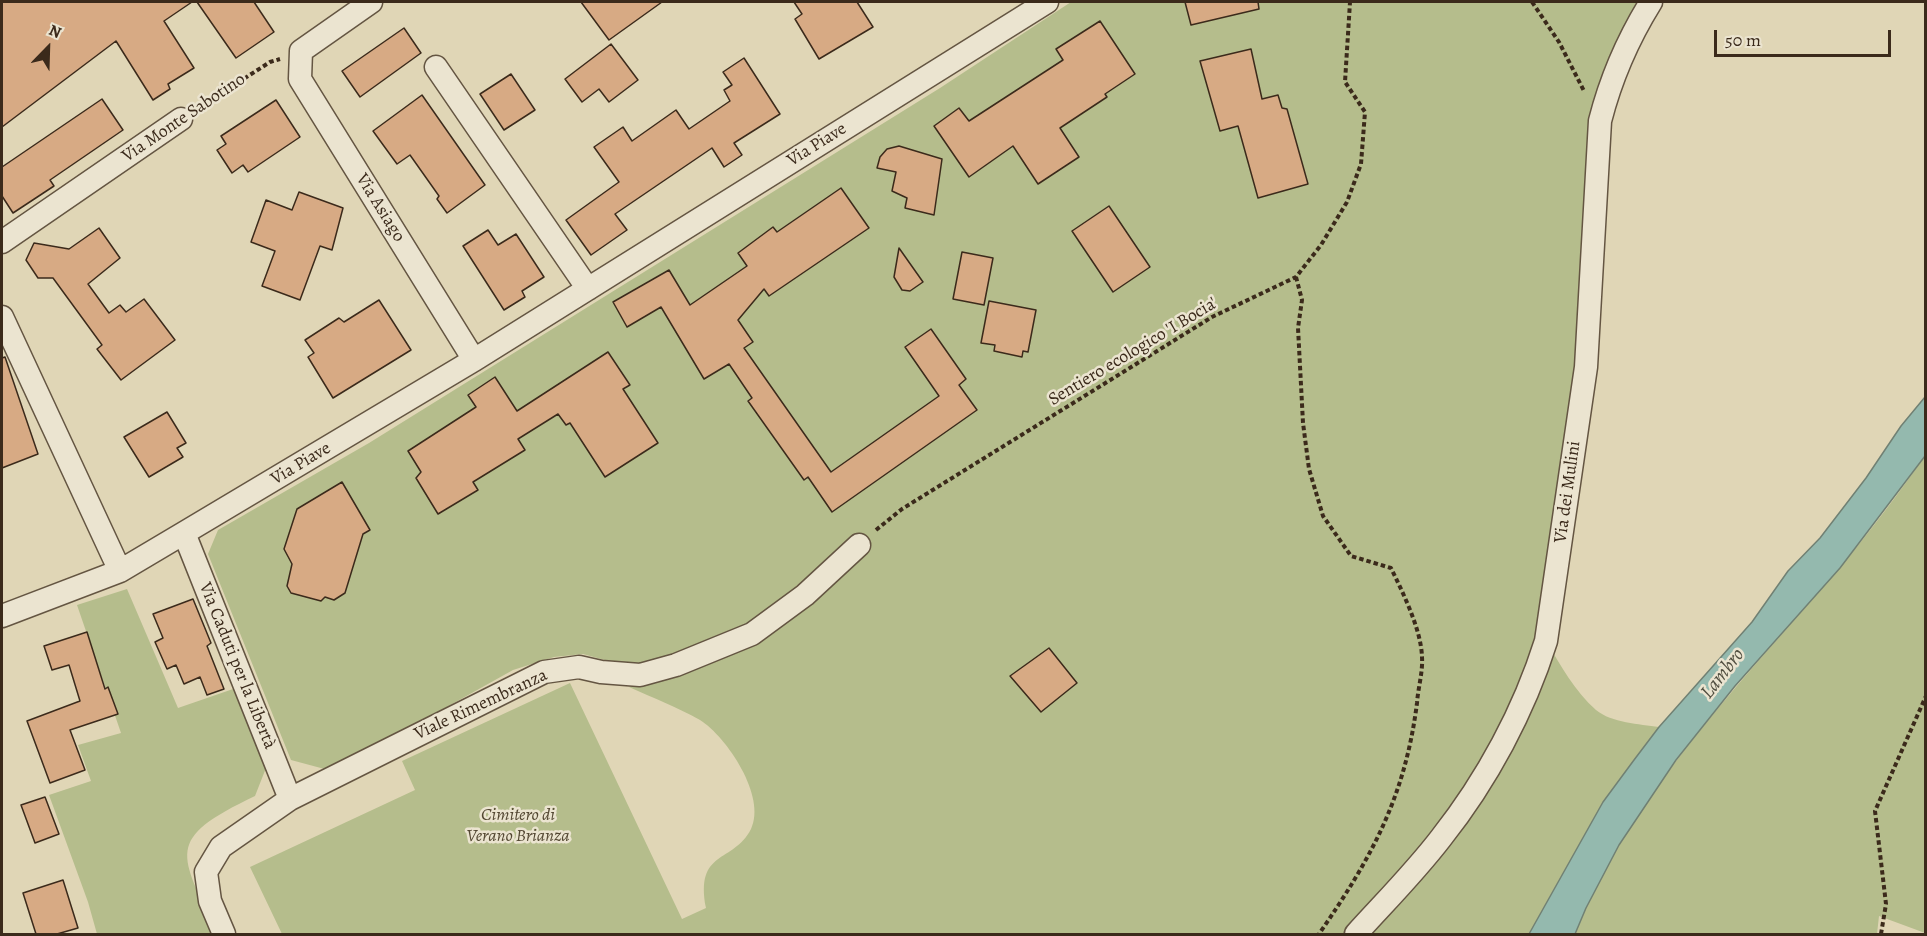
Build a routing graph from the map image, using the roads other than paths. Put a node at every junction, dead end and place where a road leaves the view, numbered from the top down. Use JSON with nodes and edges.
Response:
{"nodes":[{"id":1,"x":371,"y":2,"type":"edge"},
{"id":2,"x":1047,"y":2,"type":"edge"},
{"id":3,"x":1651,"y":2,"type":"edge"},
{"id":4,"x":436,"y":67,"type":"dead end"},
{"id":5,"x":181,"y":119,"type":"road end"},
{"id":6,"x":2,"y":243,"type":"edge"},
{"id":7,"x":588,"y":289,"type":"junction"},
{"id":8,"x":2,"y":317,"type":"edge"},
{"id":9,"x":474,"y":360,"type":"junction"},
{"id":10,"x":184,"y":533,"type":"junction"},
{"id":11,"x":859,"y":545,"type":"road end"},
{"id":12,"x":120,"y":571,"type":"junction"},
{"id":13,"x":2,"y":616,"type":"edge"},
{"id":14,"x":290,"y":799,"type":"junction"},
{"id":15,"x":224,"y":934,"type":"edge"},
{"id":16,"x":1356,"y":934,"type":"edge"}],
"edges":[{"from":1,"to":9,"type":"street","name":"Via Asiago"},
{"from":2,"to":7,"type":"street","name":"Via Piave"},
{"from":3,"to":16,"type":"street","name":"Via dei Mulini"},
{"from":4,"to":7,"type":"street"},
{"from":5,"to":6,"type":"street","name":"Via Monte Sabotino"},
{"from":7,"to":9,"type":"street","name":"Via Piave"},
{"from":8,"to":12,"type":"street"},
{"from":9,"to":10,"type":"street","name":"Via Piave"},
{"from":10,"to":12,"type":"street","name":"Via Piave"},
{"from":10,"to":14,"type":"street","name":"Via Caduti per la Libertà"},
{"from":11,"to":14,"type":"street","name":"Viale Rimembranza"},
{"from":12,"to":13,"type":"street","name":"Via Piave"},
{"from":14,"to":15,"type":"street","name":"Viale Rimembranza"}]}
